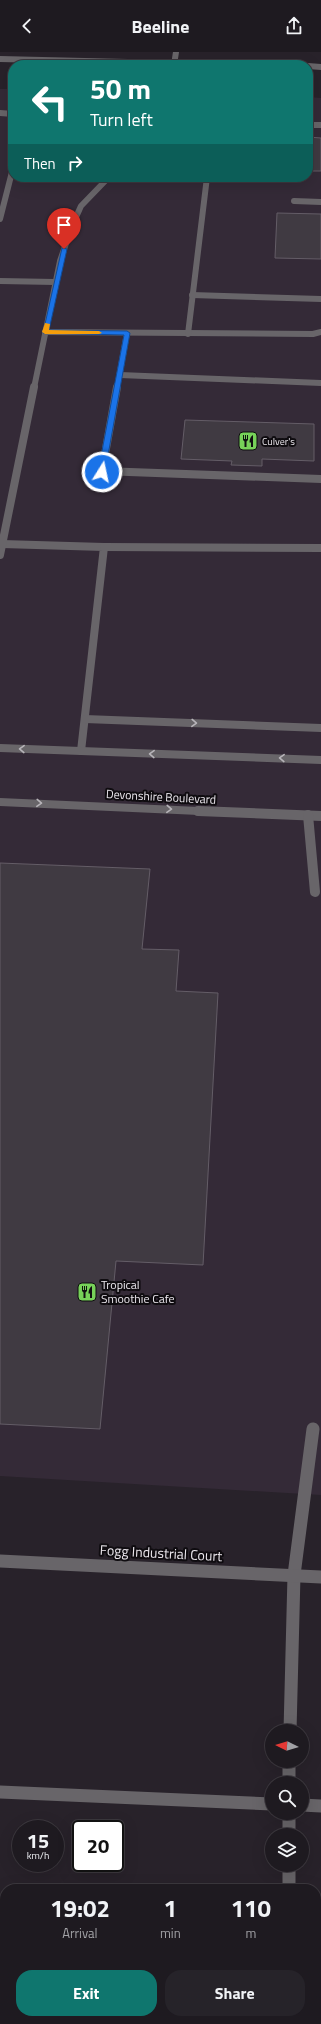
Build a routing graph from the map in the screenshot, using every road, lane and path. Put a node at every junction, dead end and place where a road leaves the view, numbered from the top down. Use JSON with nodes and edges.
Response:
{"nodes":[{"id":1,"x":0,"y":59,"type":"edge"},
{"id":2,"x":35,"y":60,"type":"edge"},
{"id":3,"x":9,"y":182,"type":"edge"},
{"id":4,"x":104,"y":182,"type":"edge"},
{"id":5,"x":207,"y":182,"type":"edge"},
{"id":6,"x":294,"y":201,"type":"dead end"},
{"id":7,"x":321,"y":202,"type":"edge"},
{"id":8,"x":2,"y":207,"type":"edge"},
{"id":9,"x":0,"y":219,"type":"edge"},
{"id":10,"x":0,"y":281,"type":"edge"},
{"id":11,"x":55,"y":282,"type":"junction"},
{"id":12,"x":192,"y":295,"type":"junction"},
{"id":13,"x":321,"y":299,"type":"edge"},
{"id":14,"x":45,"y":332,"type":"junction"},
{"id":15,"x":321,"y":332,"type":"edge"},
{"id":16,"x":127,"y":333,"type":"junction"},
{"id":17,"x":188,"y":334,"type":"junction"},
{"id":18,"x":313,"y":334,"type":"junction"},
{"id":19,"x":321,"y":336,"type":"edge"},
{"id":20,"x":120,"y":375,"type":"junction"},
{"id":21,"x":321,"y":383,"type":"edge"},
{"id":22,"x":321,"y":479,"type":"edge"},
{"id":23,"x":2,"y":544,"type":"junction"},
{"id":24,"x":104,"y":547,"type":"junction"},
{"id":25,"x":321,"y":548,"type":"edge"},
{"id":26,"x":0,"y":555,"type":"edge"},
{"id":27,"x":85,"y":719,"type":"junction"},
{"id":28,"x":321,"y":728,"type":"edge"},
{"id":29,"x":0,"y":748,"type":"edge"},
{"id":30,"x":81,"y":751,"type":"junction"},
{"id":31,"x":321,"y":760,"type":"edge"},
{"id":32,"x":0,"y":802,"type":"edge"},
{"id":33,"x":308,"y":815,"type":"junction"},
{"id":34,"x":321,"y":816,"type":"edge"},
{"id":35,"x":316,"y":892,"type":"dead end"},
{"id":36,"x":313,"y":1429,"type":"dead end"},
{"id":37,"x":0,"y":1561,"type":"edge"},
{"id":38,"x":294,"y":1575,"type":"junction"},
{"id":39,"x":321,"y":1577,"type":"edge"},
{"id":40,"x":290,"y":1724,"type":"edge"},
{"id":41,"x":0,"y":1792,"type":"edge"},
{"id":42,"x":265,"y":1804,"type":"edge"},
{"id":43,"x":309,"y":1805,"type":"edge"},
{"id":44,"x":321,"y":1806,"type":"edge"},
{"id":45,"x":289,"y":1872,"type":"edge"},
{"id":46,"x":290,"y":1884,"type":"edge"}],
"edges":[{"from":1,"to":2,"type":"street"},
{"from":3,"to":8,"type":"street"},
{"from":4,"to":11,"type":"street"},
{"from":5,"to":12,"type":"street"},
{"from":6,"to":7,"type":"street"},
{"from":8,"to":9,"type":"street"},
{"from":10,"to":11,"type":"street"},
{"from":11,"to":14,"type":"street"},
{"from":12,"to":13,"type":"street"},
{"from":12,"to":17,"type":"street"},
{"from":14,"to":16,"type":"street"},
{"from":14,"to":23,"type":"street"},
{"from":15,"to":18,"type":"street"},
{"from":16,"to":17,"type":"street"},
{"from":16,"to":20,"type":"street"},
{"from":17,"to":18,"type":"street"},
{"from":18,"to":19,"type":"street"},
{"from":20,"to":21,"type":"street"},
{"from":20,"to":22,"type":"street"},
{"from":23,"to":24,"type":"street"},
{"from":23,"to":26,"type":"street"},
{"from":24,"to":25,"type":"street"},
{"from":24,"to":27,"type":"street"},
{"from":27,"to":28,"type":"street","one_way":true},
{"from":27,"to":30,"type":"street"},
{"from":30,"to":29,"type":"street","one_way":true},
{"from":31,"to":30,"type":"street","one_way":true},
{"from":32,"to":33,"type":"street","name":"Devonshire Boulevard","one_way":true},
{"from":33,"to":34,"type":"street","name":"Devonshire Boulevard"},
{"from":33,"to":35,"type":"street"},
{"from":36,"to":38,"type":"street"},
{"from":37,"to":38,"type":"street","name":"Fogg Industrial Court"},
{"from":38,"to":39,"type":"street","name":"Fogg Industrial Court"},
{"from":38,"to":40,"type":"street"},
{"from":41,"to":42,"type":"street"},
{"from":43,"to":44,"type":"street"},
{"from":45,"to":46,"type":"street"}]}
